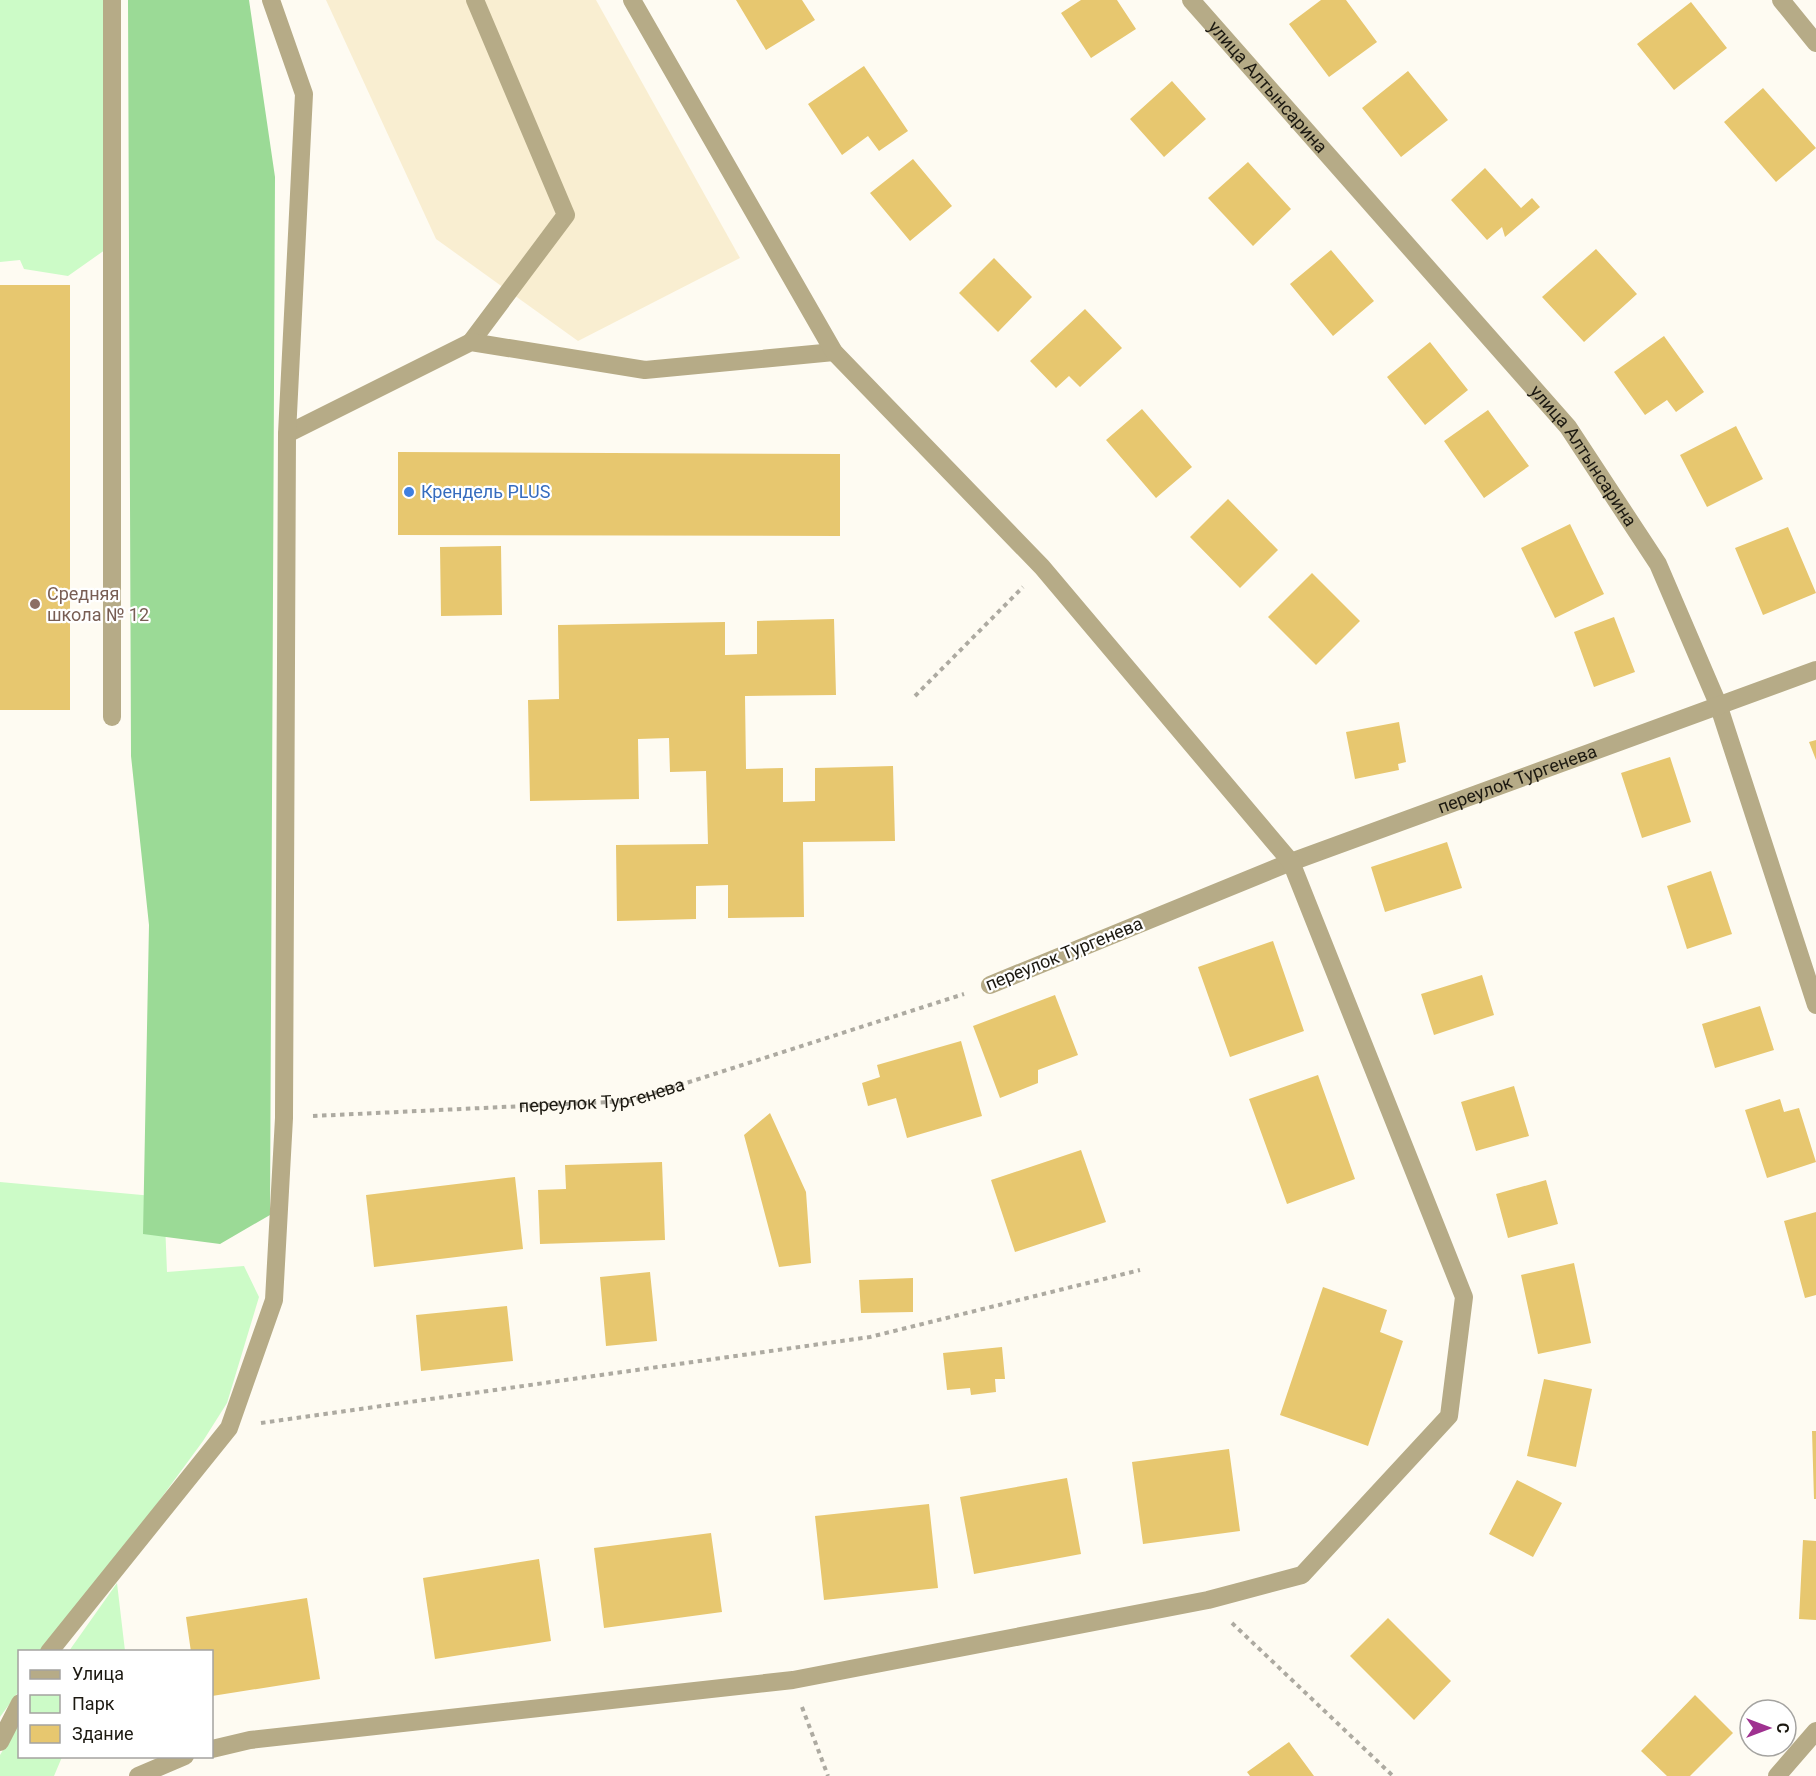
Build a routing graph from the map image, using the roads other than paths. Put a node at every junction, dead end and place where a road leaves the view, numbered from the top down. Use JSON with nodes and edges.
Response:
{"nodes":[{"id":1,"x":112,"y":0,"type":"edge"},
{"id":2,"x":271,"y":0,"type":"edge"},
{"id":3,"x":475,"y":0,"type":"edge"},
{"id":4,"x":632,"y":0,"type":"edge"},
{"id":5,"x":1191,"y":0,"type":"edge"},
{"id":6,"x":1781,"y":0,"type":"edge"},
{"id":7,"x":1816,"y":44,"type":"edge"},
{"id":8,"x":471,"y":342,"type":"junction"},
{"id":9,"x":834,"y":351,"type":"junction"},
{"id":10,"x":286,"y":434,"type":"junction"},
{"id":11,"x":1816,"y":670,"type":"edge"},
{"id":12,"x":1718,"y":704,"type":"junction"},
{"id":13,"x":112,"y":717,"type":"dead end"},
{"id":14,"x":1291,"y":862,"type":"junction"},
{"id":15,"x":990,"y":985,"type":"road end"},
{"id":16,"x":1816,"y":1005,"type":"edge"},
{"id":17,"x":52,"y":1650,"type":"edge"},
{"id":18,"x":18,"y":1707,"type":"edge"},
{"id":19,"x":1816,"y":1731,"type":"edge"},
{"id":20,"x":0,"y":1742,"type":"edge"},
{"id":21,"x":213,"y":1749,"type":"edge"},
{"id":22,"x":180,"y":1758,"type":"edge"},
{"id":23,"x":138,"y":1776,"type":"edge"},
{"id":24,"x":1777,"y":1776,"type":"edge"}],
"edges":[{"from":1,"to":13,"type":"lane"},
{"from":2,"to":10,"type":"lane"},
{"from":3,"to":8,"type":"lane"},
{"from":4,"to":9,"type":"lane"},
{"from":5,"to":12,"type":"lane","name":"улица Алтынсарина"},
{"from":6,"to":7,"type":"lane"},
{"from":8,"to":9,"type":"lane"},
{"from":8,"to":10,"type":"lane"},
{"from":9,"to":14,"type":"lane"},
{"from":10,"to":17,"type":"lane"},
{"from":11,"to":12,"type":"lane","name":"переулок Тургенева"},
{"from":12,"to":14,"type":"lane","name":"переулок Тургенева"},
{"from":12,"to":16,"type":"lane","name":"улица Алтынсарина"},
{"from":14,"to":15,"type":"lane","name":"переулок Тургенева"},
{"from":14,"to":21,"type":"lane"},
{"from":18,"to":20,"type":"lane"},
{"from":19,"to":24,"type":"lane"},
{"from":22,"to":23,"type":"lane"}]}
